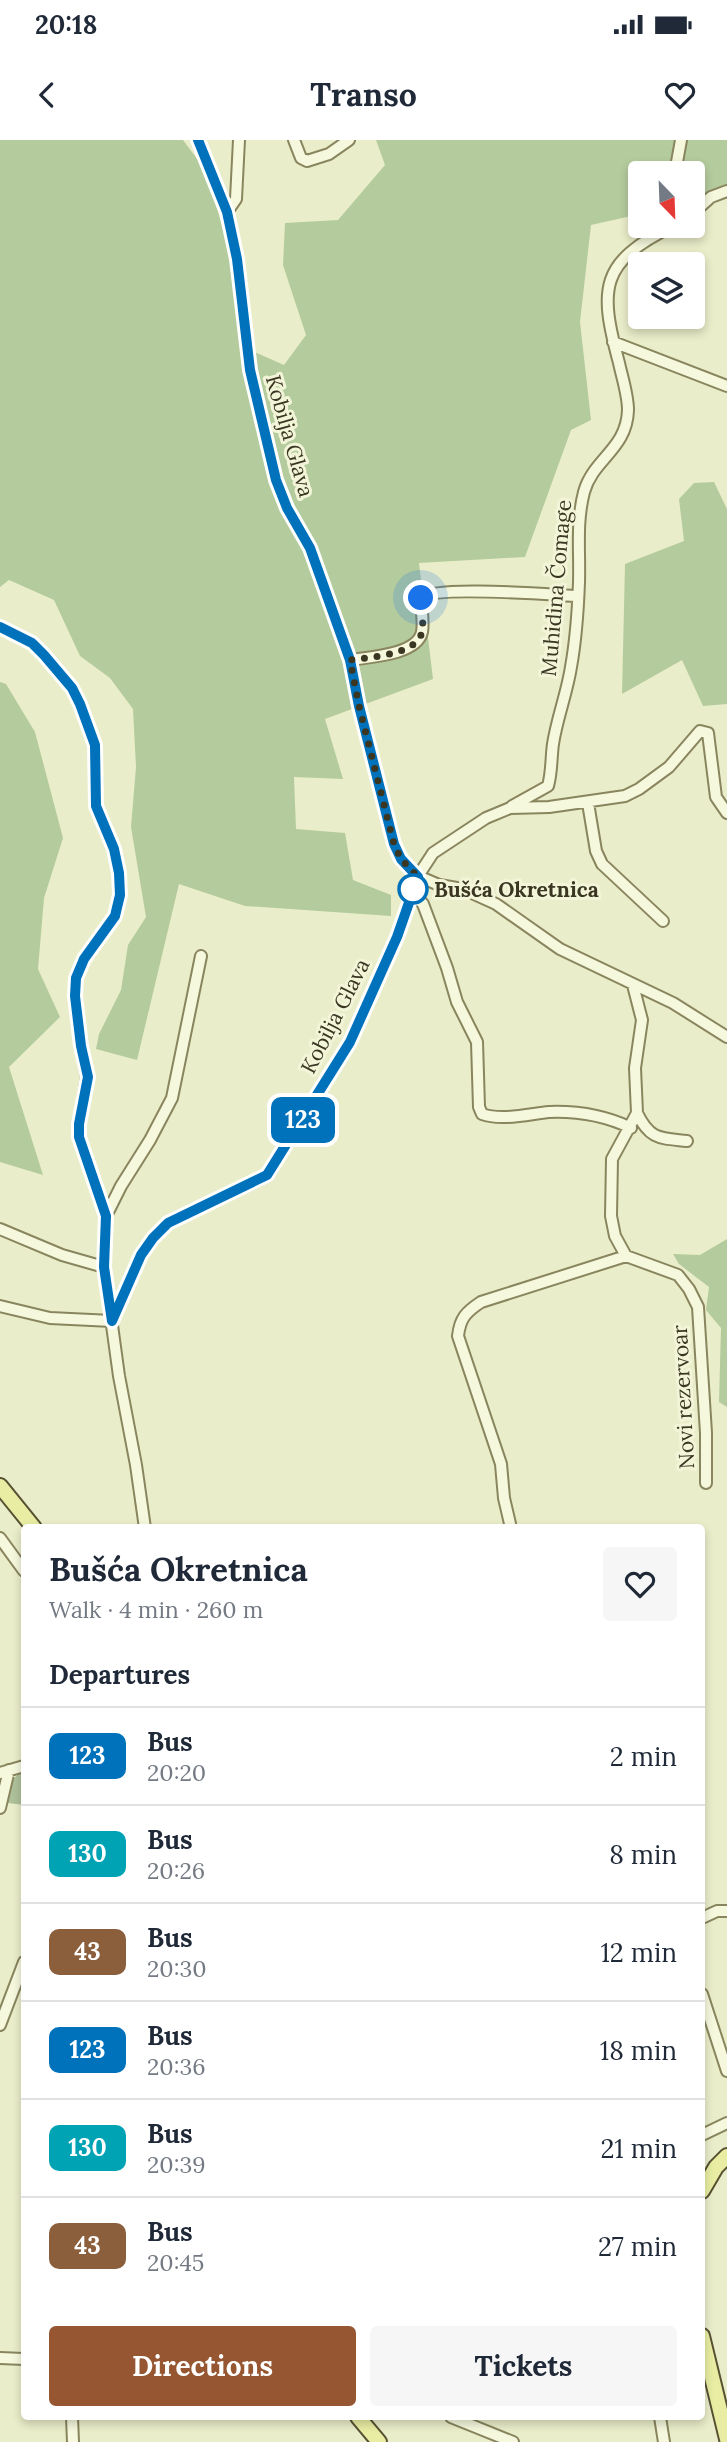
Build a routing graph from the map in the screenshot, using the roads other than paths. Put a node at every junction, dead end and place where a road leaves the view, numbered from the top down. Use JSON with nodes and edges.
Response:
{"nodes":[{"id":1,"x":198,"y":140,"type":"edge"},
{"id":2,"x":239,"y":140,"type":"edge"},
{"id":3,"x":294,"y":140,"type":"edge"},
{"id":4,"x":349,"y":140,"type":"edge"},
{"id":5,"x":681,"y":140,"type":"edge"},
{"id":6,"x":677,"y":161,"type":"edge"},
{"id":7,"x":727,"y":191,"type":"edge"},
{"id":8,"x":705,"y":202,"type":"edge"},
{"id":9,"x":227,"y":212,"type":"junction"},
{"id":10,"x":644,"y":238,"type":"edge"},
{"id":11,"x":648,"y":238,"type":"edge"},
{"id":12,"x":642,"y":241,"type":"junction"},
{"id":13,"x":613,"y":342,"type":"junction"},
{"id":14,"x":727,"y":386,"type":"edge"},
{"id":15,"x":578,"y":596,"type":"junction"},
{"id":16,"x":0,"y":627,"type":"edge"},
{"id":17,"x":350,"y":660,"type":"junction"},
{"id":18,"x":588,"y":803,"type":"junction"},
{"id":19,"x":510,"y":808,"type":"junction"},
{"id":20,"x":727,"y":814,"type":"edge"},
{"id":21,"x":418,"y":877,"type":"junction"},
{"id":22,"x":412,"y":892,"type":"junction"},
{"id":23,"x":663,"y":921,"type":"dead end"},
{"id":24,"x":201,"y":956,"type":"dead end"},
{"id":25,"x":634,"y":985,"type":"junction"},
{"id":26,"x":727,"y":1037,"type":"edge"},
{"id":27,"x":637,"y":1113,"type":"junction"},
{"id":28,"x":631,"y":1128,"type":"junction"},
{"id":29,"x":687,"y":1141,"type":"dead end"},
{"id":30,"x":106,"y":1216,"type":"junction"},
{"id":31,"x":0,"y":1229,"type":"edge"},
{"id":32,"x":626,"y":1256,"type":"junction"},
{"id":33,"x":104,"y":1267,"type":"junction"},
{"id":34,"x":0,"y":1306,"type":"edge"},
{"id":35,"x":112,"y":1321,"type":"junction"},
{"id":36,"x":706,"y":1483,"type":"dead end"},
{"id":37,"x":0,"y":1486,"type":"edge"},
{"id":38,"x":30,"y":1524,"type":"edge"},
{"id":39,"x":144,"y":1524,"type":"edge"},
{"id":40,"x":510,"y":1524,"type":"edge"},
{"id":41,"x":0,"y":1538,"type":"edge"},
{"id":42,"x":21,"y":1567,"type":"edge"},
{"id":43,"x":5,"y":1772,"type":"edge"},
{"id":44,"x":0,"y":1808,"type":"edge"},
{"id":45,"x":727,"y":1911,"type":"edge"},
{"id":46,"x":705,"y":1917,"type":"edge"},
{"id":47,"x":21,"y":1970,"type":"edge"},
{"id":48,"x":705,"y":2003,"type":"edge"},
{"id":49,"x":0,"y":2025,"type":"edge"},
{"id":50,"x":727,"y":2071,"type":"edge"},
{"id":51,"x":727,"y":2123,"type":"edge"},
{"id":52,"x":705,"y":2134,"type":"edge"},
{"id":53,"x":727,"y":2157,"type":"edge"},
{"id":54,"x":705,"y":2186,"type":"edge"},
{"id":55,"x":705,"y":2348,"type":"edge"},
{"id":56,"x":0,"y":2358,"type":"edge"},
{"id":57,"x":21,"y":2359,"type":"edge"},
{"id":58,"x":72,"y":2420,"type":"edge"},
{"id":59,"x":361,"y":2420,"type":"edge"},
{"id":60,"x":458,"y":2420,"type":"edge"},
{"id":61,"x":660,"y":2420,"type":"edge"},
{"id":62,"x":727,"y":2439,"type":"edge"},
{"id":63,"x":73,"y":2442,"type":"edge"},
{"id":64,"x":379,"y":2442,"type":"edge"},
{"id":65,"x":513,"y":2442,"type":"edge"},
{"id":66,"x":664,"y":2442,"type":"edge"}],
"edges":[{"from":1,"to":9,"type":"street","name":"Kobilja Glava"},
{"from":2,"to":9,"type":"street"},
{"from":3,"to":4,"type":"street"},
{"from":5,"to":6,"type":"street"},
{"from":7,"to":8,"type":"street"},
{"from":9,"to":17,"type":"street","name":"Kobilja Glava"},
{"from":10,"to":12,"type":"street"},
{"from":11,"to":12,"type":"street","name":"Muhidina Čomage"},
{"from":12,"to":13,"type":"street","name":"Muhidina Čomage"},
{"from":13,"to":14,"type":"street"},
{"from":13,"to":15,"type":"street","name":"Muhidina Čomage"},
{"from":15,"to":17,"type":"street"},
{"from":15,"to":19,"type":"street","name":"Muhidina Čomage"},
{"from":16,"to":30,"type":"street"},
{"from":17,"to":21,"type":"street","name":"Kobilja Glava"},
{"from":18,"to":19,"type":"street"},
{"from":18,"to":20,"type":"street"},
{"from":18,"to":23,"type":"street"},
{"from":19,"to":21,"type":"street","name":"Muhidina Čomage"},
{"from":21,"to":22,"type":"street","name":"Kobilja Glava"},
{"from":21,"to":25,"type":"street"},
{"from":22,"to":28,"type":"street"},
{"from":22,"to":35,"type":"street","name":"Kobilja Glava"},
{"from":24,"to":30,"type":"street"},
{"from":25,"to":26,"type":"street"},
{"from":25,"to":27,"type":"street"},
{"from":27,"to":28,"type":"street"},
{"from":27,"to":29,"type":"street"},
{"from":28,"to":32,"type":"street"},
{"from":30,"to":33,"type":"street"},
{"from":31,"to":33,"type":"street"},
{"from":32,"to":36,"type":"street","name":"Novi rezervoar"},
{"from":32,"to":40,"type":"street"},
{"from":33,"to":35,"type":"street"},
{"from":34,"to":35,"type":"street"},
{"from":35,"to":39,"type":"street"},
{"from":37,"to":38,"type":"main road"},
{"from":41,"to":42,"type":"street"},
{"from":43,"to":44,"type":"street"},
{"from":45,"to":46,"type":"street"},
{"from":47,"to":49,"type":"street"},
{"from":48,"to":50,"type":"street"},
{"from":51,"to":52,"type":"street"},
{"from":53,"to":54,"type":"main road"},
{"from":55,"to":62,"type":"main road"},
{"from":56,"to":57,"type":"street"},
{"from":58,"to":63,"type":"street"},
{"from":59,"to":64,"type":"main road"},
{"from":60,"to":65,"type":"street"},
{"from":61,"to":66,"type":"street"}]}
